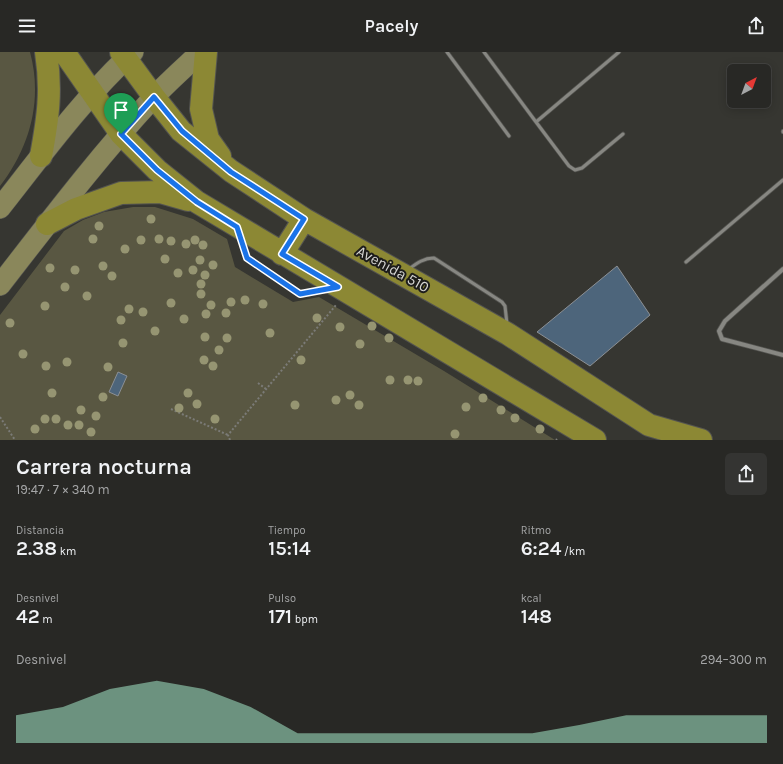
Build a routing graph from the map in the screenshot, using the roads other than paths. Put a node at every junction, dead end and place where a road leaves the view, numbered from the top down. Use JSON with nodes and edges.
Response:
{"nodes":[{"id":1,"x":46,"y":52,"type":"edge"},
{"id":2,"x":64,"y":52,"type":"edge"},
{"id":3,"x":201,"y":52,"type":"edge"},
{"id":4,"x":206,"y":52,"type":"edge"},
{"id":5,"x":447,"y":52,"type":"edge"},
{"id":6,"x":484,"y":52,"type":"edge"},
{"id":7,"x":619,"y":52,"type":"edge"},
{"id":8,"x":127,"y":54,"type":"edge"},
{"id":9,"x":93,"y":93,"type":"junction"},
{"id":10,"x":154,"y":97,"type":"junction"},
{"id":11,"x":536,"y":122,"type":"junction"},
{"id":12,"x":121,"y":134,"type":"junction"},
{"id":13,"x":623,"y":134,"type":"dead end"},
{"id":14,"x":509,"y":136,"type":"dead end"},
{"id":15,"x":41,"y":156,"type":"junction"},
{"id":16,"x":231,"y":172,"type":"junction"},
{"id":17,"x":783,"y":180,"type":"edge"},
{"id":18,"x":197,"y":202,"type":"junction"},
{"id":19,"x":0,"y":208,"type":"edge"},
{"id":20,"x":304,"y":219,"type":"junction"},
{"id":21,"x":47,"y":224,"type":"junction"},
{"id":22,"x":237,"y":227,"type":"junction"},
{"id":23,"x":282,"y":254,"type":"junction"},
{"id":24,"x":686,"y":262,"type":"dead end"},
{"id":25,"x":783,"y":269,"type":"edge"},
{"id":26,"x":401,"y":274,"type":"junction"},
{"id":27,"x":0,"y":285,"type":"edge"},
{"id":28,"x":337,"y":295,"type":"junction"},
{"id":29,"x":508,"y":334,"type":"junction"},
{"id":30,"x":783,"y":355,"type":"edge"},
{"id":31,"x":594,"y":440,"type":"edge"},
{"id":32,"x":701,"y":440,"type":"edge"}],
"edges":[{"from":1,"to":15,"type":"main road"},
{"from":2,"to":9,"type":"main road"},
{"from":3,"to":10,"type":"main road"},
{"from":4,"to":16,"type":"main road"},
{"from":5,"to":14,"type":"lane"},
{"from":6,"to":11,"type":"lane"},
{"from":7,"to":11,"type":"lane"},
{"from":8,"to":9,"type":"main road"},
{"from":8,"to":10,"type":"main road","name":"Avenida 510"},
{"from":9,"to":12,"type":"main road"},
{"from":9,"to":15,"type":"main road"},
{"from":10,"to":12,"type":"main road"},
{"from":10,"to":16,"type":"main road","name":"Avenida 510"},
{"from":11,"to":13,"type":"lane"},
{"from":12,"to":18,"type":"main road"},
{"from":12,"to":21,"type":"main road"},
{"from":15,"to":19,"type":"main road"},
{"from":16,"to":20,"type":"main road","name":"Avenida 510"},
{"from":17,"to":24,"type":"lane"},
{"from":18,"to":21,"type":"main road"},
{"from":18,"to":22,"type":"main road"},
{"from":20,"to":23,"type":"main road"},
{"from":20,"to":26,"type":"main road","name":"Avenida 510"},
{"from":21,"to":27,"type":"main road"},
{"from":22,"to":23,"type":"main road"},
{"from":22,"to":28,"type":"lane"},
{"from":23,"to":28,"type":"main road"},
{"from":25,"to":30,"type":"street"},
{"from":26,"to":29,"type":"main road","name":"Avenida 510"},
{"from":26,"to":29,"type":"lane"},
{"from":28,"to":31,"type":"main road"},
{"from":29,"to":32,"type":"main road","name":"Avenida 510"}]}
